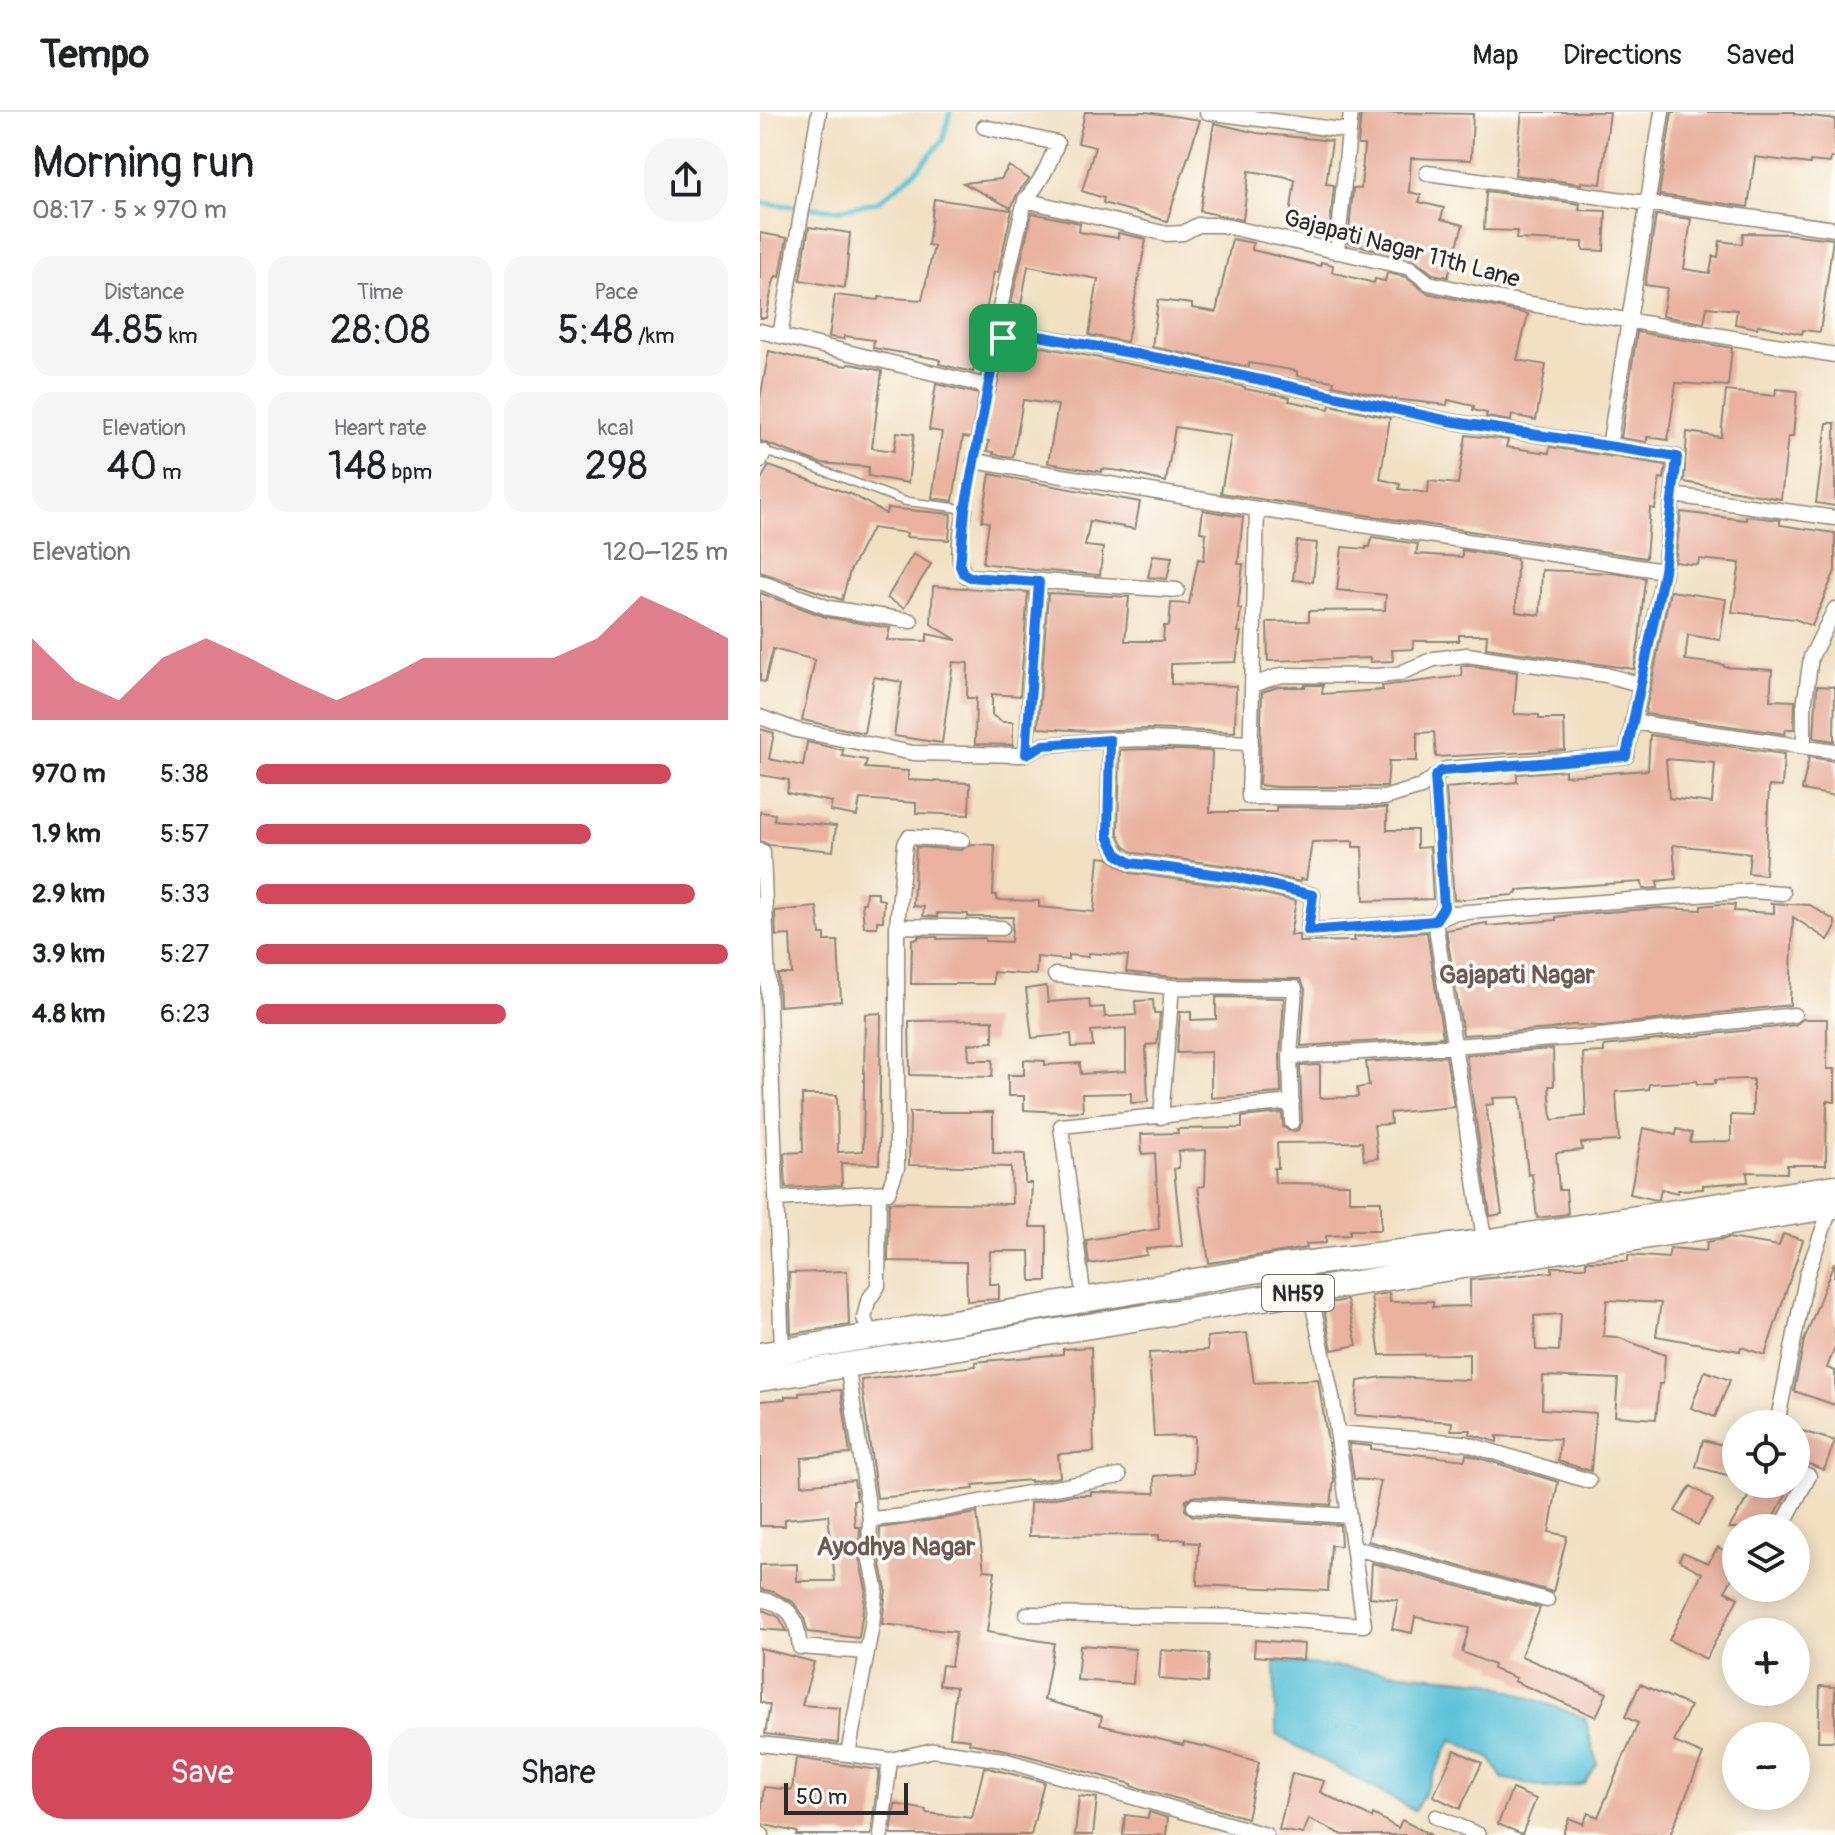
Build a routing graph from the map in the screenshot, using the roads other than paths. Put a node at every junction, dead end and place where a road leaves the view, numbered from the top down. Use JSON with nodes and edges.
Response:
{"nodes":[{"id":1,"x":819,"y":112,"type":"edge"},
{"id":2,"x":1207,"y":112,"type":"edge"},
{"id":3,"x":1351,"y":112,"type":"edge"},
{"id":4,"x":1662,"y":112,"type":"edge"},
{"id":5,"x":984,"y":127,"type":"dead end"},
{"id":6,"x":1349,"y":131,"type":"junction"},
{"id":7,"x":1427,"y":173,"type":"dead end"},
{"id":8,"x":1025,"y":200,"type":"junction"},
{"id":9,"x":1647,"y":205,"type":"junction"},
{"id":10,"x":1835,"y":229,"type":"edge"},
{"id":11,"x":1337,"y":252,"type":"junction"},
{"id":12,"x":1628,"y":321,"type":"junction"},
{"id":13,"x":760,"y":331,"type":"edge"},
{"id":14,"x":780,"y":336,"type":"junction"},
{"id":15,"x":1001,"y":339,"type":"junction"},
{"id":16,"x":1835,"y":355,"type":"edge"},
{"id":17,"x":987,"y":386,"type":"junction"},
{"id":18,"x":1609,"y":447,"type":"junction"},
{"id":19,"x":761,"y":455,"type":"edge"},
{"id":20,"x":974,"y":461,"type":"junction"},
{"id":21,"x":1673,"y":495,"type":"junction"},
{"id":22,"x":965,"y":509,"type":"junction"},
{"id":23,"x":1257,"y":509,"type":"junction"},
{"id":24,"x":1835,"y":518,"type":"edge"},
{"id":25,"x":1664,"y":571,"type":"junction"},
{"id":26,"x":760,"y":582,"type":"edge"},
{"id":27,"x":1039,"y":582,"type":"junction"},
{"id":28,"x":1177,"y":590,"type":"dead end"},
{"id":29,"x":1835,"y":609,"type":"edge"},
{"id":30,"x":911,"y":621,"type":"dead end"},
{"id":31,"x":1639,"y":684,"type":"junction"},
{"id":32,"x":1252,"y":685,"type":"junction"},
{"id":33,"x":760,"y":717,"type":"edge"},
{"id":34,"x":1632,"y":722,"type":"junction"},
{"id":35,"x":1110,"y":740,"type":"junction"},
{"id":36,"x":1251,"y":743,"type":"junction"},
{"id":37,"x":1804,"y":746,"type":"junction"},
{"id":38,"x":1835,"y":751,"type":"edge"},
{"id":39,"x":1026,"y":754,"type":"junction"},
{"id":40,"x":1435,"y":777,"type":"junction"},
{"id":41,"x":962,"y":840,"type":"dead end"},
{"id":42,"x":760,"y":851,"type":"edge"},
{"id":43,"x":1783,"y":893,"type":"dead end"},
{"id":44,"x":1435,"y":921,"type":"junction"},
{"id":45,"x":897,"y":926,"type":"junction"},
{"id":46,"x":1002,"y":928,"type":"dead end"},
{"id":47,"x":1055,"y":975,"type":"dead end"},
{"id":48,"x":1172,"y":987,"type":"junction"},
{"id":49,"x":1794,"y":1015,"type":"dead end"},
{"id":50,"x":1453,"y":1046,"type":"junction"},
{"id":51,"x":1290,"y":1057,"type":"junction"},
{"id":52,"x":1292,"y":1102,"type":"junction"},
{"id":53,"x":1161,"y":1117,"type":"junction"},
{"id":54,"x":1292,"y":1122,"type":"dead end"},
{"id":55,"x":879,"y":1194,"type":"junction"},
{"id":56,"x":777,"y":1199,"type":"junction"},
{"id":57,"x":1834,"y":1200,"type":"edge"},
{"id":58,"x":1486,"y":1252,"type":"junction"},
{"id":59,"x":1310,"y":1291,"type":"junction"},
{"id":60,"x":1084,"y":1300,"type":"junction"},
{"id":61,"x":871,"y":1336,"type":"junction"},
{"id":62,"x":771,"y":1353,"type":"edge"},
{"id":63,"x":847,"y":1364,"type":"junction"},
{"id":64,"x":760,"y":1379,"type":"edge"},
{"id":65,"x":1780,"y":1410,"type":"edge"},
{"id":66,"x":1337,"y":1433,"type":"junction"},
{"id":67,"x":1119,"y":1476,"type":"dead end"},
{"id":68,"x":1589,"y":1481,"type":"dead end"},
{"id":69,"x":1194,"y":1506,"type":"dead end"},
{"id":70,"x":1349,"y":1516,"type":"junction"},
{"id":71,"x":870,"y":1519,"type":"junction"},
{"id":72,"x":1355,"y":1548,"type":"junction"},
{"id":73,"x":760,"y":1599,"type":"edge"},
{"id":74,"x":1547,"y":1600,"type":"dead end"},
{"id":75,"x":1027,"y":1614,"type":"dead end"},
{"id":76,"x":867,"y":1652,"type":"junction"},
{"id":77,"x":760,"y":1744,"type":"edge"},
{"id":78,"x":848,"y":1754,"type":"junction"},
{"id":79,"x":890,"y":1760,"type":"junction"},
{"id":80,"x":1436,"y":1817,"type":"dead end"},
{"id":81,"x":881,"y":1835,"type":"edge"},
{"id":82,"x":1266,"y":1835,"type":"edge"},
{"id":83,"x":1479,"y":1835,"type":"edge"}],
"edges":[{"from":1,"to":14,"type":"street"},
{"from":2,"to":6,"type":"street"},
{"from":3,"to":6,"type":"street"},
{"from":4,"to":9,"type":"street"},
{"from":5,"to":8,"type":"street"},
{"from":6,"to":11,"type":"street"},
{"from":7,"to":9,"type":"street"},
{"from":8,"to":11,"type":"street","name":"Gajapati Nagar 11th Lane"},
{"from":8,"to":15,"type":"street"},
{"from":9,"to":10,"type":"street"},
{"from":9,"to":12,"type":"street"},
{"from":11,"to":12,"type":"street","name":"Gajapati Nagar 11th Lane"},
{"from":12,"to":16,"type":"street","name":"Gajapati Nagar 11th Lane"},
{"from":12,"to":18,"type":"street"},
{"from":13,"to":14,"type":"street"},
{"from":14,"to":17,"type":"street"},
{"from":15,"to":17,"type":"street"},
{"from":15,"to":18,"type":"street"},
{"from":17,"to":20,"type":"lane"},
{"from":18,"to":21,"type":"street"},
{"from":19,"to":22,"type":"lane"},
{"from":20,"to":22,"type":"lane"},
{"from":20,"to":23,"type":"street"},
{"from":21,"to":24,"type":"street"},
{"from":21,"to":25,"type":"street"},
{"from":22,"to":27,"type":"street"},
{"from":23,"to":25,"type":"street"},
{"from":23,"to":32,"type":"street"},
{"from":25,"to":31,"type":"street"},
{"from":26,"to":30,"type":"street"},
{"from":27,"to":28,"type":"street"},
{"from":27,"to":39,"type":"street"},
{"from":29,"to":37,"type":"street"},
{"from":31,"to":32,"type":"street"},
{"from":31,"to":34,"type":"street"},
{"from":32,"to":36,"type":"street"},
{"from":33,"to":39,"type":"street"},
{"from":34,"to":37,"type":"street"},
{"from":34,"to":40,"type":"street"},
{"from":35,"to":36,"type":"street"},
{"from":35,"to":39,"type":"street"},
{"from":35,"to":44,"type":"street"},
{"from":36,"to":40,"type":"street"},
{"from":37,"to":38,"type":"street"},
{"from":40,"to":44,"type":"street"},
{"from":41,"to":45,"type":"street"},
{"from":42,"to":56,"type":"street"},
{"from":43,"to":44,"type":"street"},
{"from":44,"to":50,"type":"street"},
{"from":45,"to":46,"type":"street"},
{"from":45,"to":55,"type":"street"},
{"from":47,"to":48,"type":"street"},
{"from":48,"to":51,"type":"street"},
{"from":48,"to":53,"type":"street"},
{"from":49,"to":50,"type":"street"},
{"from":50,"to":51,"type":"street"},
{"from":50,"to":58,"type":"street"},
{"from":51,"to":52,"type":"street"},
{"from":52,"to":53,"type":"street"},
{"from":52,"to":54,"type":"street"},
{"from":53,"to":60,"type":"street"},
{"from":55,"to":56,"type":"street"},
{"from":55,"to":61,"type":"street"},
{"from":56,"to":62,"type":"street"},
{"from":57,"to":58,"type":"highway","number":"NH59"},
{"from":57,"to":65,"type":"street"},
{"from":58,"to":59,"type":"highway","number":"NH59"},
{"from":58,"to":60,"type":"highway"},
{"from":59,"to":63,"type":"highway","number":"NH59"},
{"from":59,"to":66,"type":"street"},
{"from":60,"to":61,"type":"highway"},
{"from":61,"to":62,"type":"highway"},
{"from":63,"to":64,"type":"highway","number":"NH59"},
{"from":63,"to":71,"type":"street"},
{"from":66,"to":68,"type":"street"},
{"from":66,"to":70,"type":"street"},
{"from":67,"to":71,"type":"street"},
{"from":69,"to":70,"type":"street"},
{"from":70,"to":72,"type":"street"},
{"from":71,"to":76,"type":"street"},
{"from":72,"to":74,"type":"street"},
{"from":72,"to":75,"type":"street"},
{"from":73,"to":76,"type":"street"},
{"from":76,"to":78,"type":"street"},
{"from":77,"to":78,"type":"street"},
{"from":78,"to":79,"type":"street"},
{"from":79,"to":81,"type":"street"},
{"from":79,"to":82,"type":"street"},
{"from":80,"to":83,"type":"street"}]}
